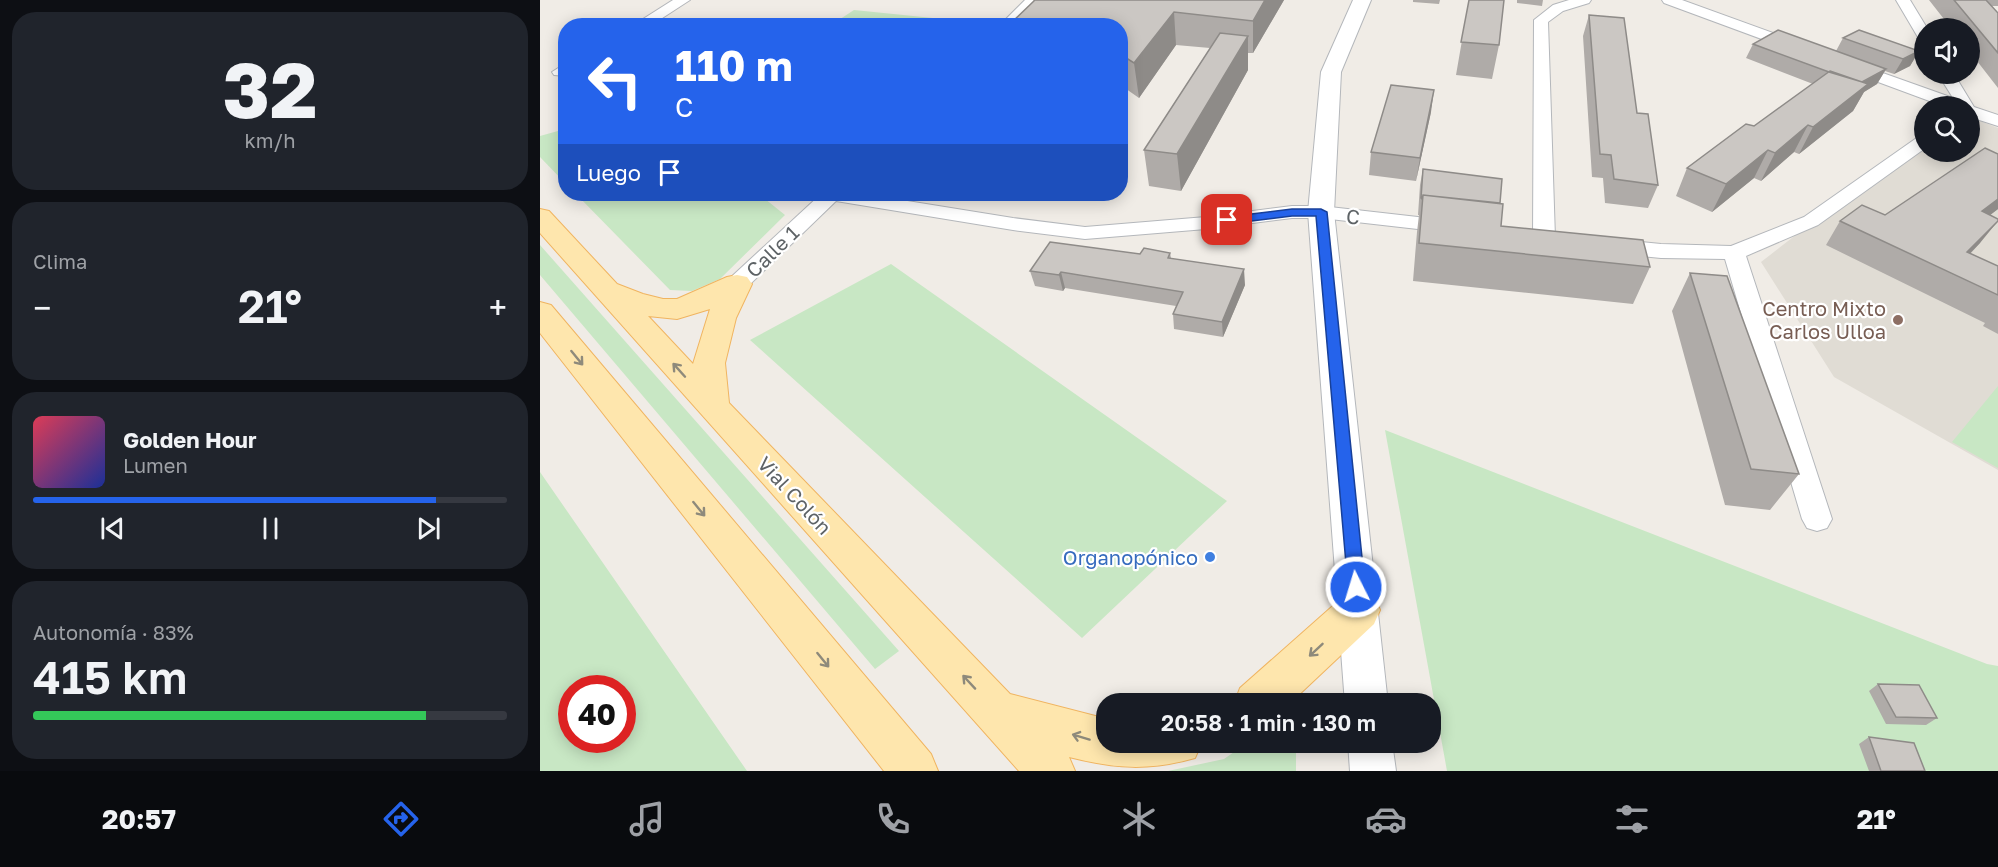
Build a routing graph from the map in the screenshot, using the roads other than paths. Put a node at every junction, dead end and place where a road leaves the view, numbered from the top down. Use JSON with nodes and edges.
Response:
{"nodes":[{"id":1,"x":683,"y":0,"type":"edge"},
{"id":2,"x":1033,"y":0,"type":"edge"},
{"id":3,"x":1362,"y":0,"type":"edge"},
{"id":4,"x":1584,"y":0,"type":"edge"},
{"id":5,"x":1669,"y":0,"type":"edge"},
{"id":6,"x":1903,"y":0,"type":"edge"},
{"id":7,"x":653,"y":18,"type":"edge"},
{"id":8,"x":1014,"y":18,"type":"edge"},
{"id":9,"x":1914,"y":19,"type":"edge"},
{"id":10,"x":1814,"y":53,"type":"edge"},
{"id":11,"x":1836,"y":62,"type":"edge"},
{"id":12,"x":1930,"y":96,"type":"edge"},
{"id":13,"x":1980,"y":115,"type":"edge"},
{"id":14,"x":1998,"y":121,"type":"edge"},
{"id":15,"x":1914,"y":148,"type":"edge"},
{"id":16,"x":824,"y":201,"type":"edge"},
{"id":17,"x":873,"y":201,"type":"edge"},
{"id":18,"x":1321,"y":212,"type":"junction"},
{"id":19,"x":540,"y":217,"type":"edge"},
{"id":20,"x":1478,"y":230,"type":"edge"},
{"id":21,"x":1522,"y":236,"type":"edge"},
{"id":22,"x":1544,"y":238,"type":"junction"},
{"id":23,"x":1567,"y":241,"type":"edge"},
{"id":24,"x":1591,"y":243,"type":"edge"},
{"id":25,"x":1734,"y":253,"type":"junction"},
{"id":26,"x":737,"y":284,"type":"junction"},
{"id":27,"x":603,"y":287,"type":"junction"},
{"id":28,"x":540,"y":312,"type":"edge"},
{"id":29,"x":713,"y":408,"type":"junction"},
{"id":30,"x":1817,"y":519,"type":"dead end"},
{"id":31,"x":1359,"y":610,"type":"junction"},
{"id":32,"x":1268,"y":693,"type":"edge"},
{"id":33,"x":1366,"y":693,"type":"edge"},
{"id":34,"x":997,"y":712,"type":"junction"},
{"id":35,"x":1096,"y":742,"type":"edge"},
{"id":36,"x":1371,"y":753,"type":"edge"},
{"id":37,"x":914,"y":771,"type":"edge"},
{"id":38,"x":1051,"y":771,"type":"edge"},
{"id":39,"x":1373,"y":771,"type":"edge"}],
"edges":[{"from":1,"to":7,"type":"street"},
{"from":2,"to":8,"type":"street"},
{"from":3,"to":18,"type":"street"},
{"from":4,"to":22,"type":"street"},
{"from":5,"to":10,"type":"street"},
{"from":6,"to":9,"type":"street"},
{"from":11,"to":12,"type":"street"},
{"from":13,"to":14,"type":"street"},
{"from":15,"to":25,"type":"street"},
{"from":16,"to":26,"type":"street","name":"Calle 1"},
{"from":17,"to":18,"type":"street","name":"C"},
{"from":18,"to":20,"type":"street","name":"C"},
{"from":18,"to":31,"type":"street"},
{"from":19,"to":27,"type":"main road","name":"Vial Colón"},
{"from":21,"to":22,"type":"street"},
{"from":22,"to":23,"type":"street"},
{"from":24,"to":25,"type":"street"},
{"from":25,"to":30,"type":"street"},
{"from":26,"to":27,"type":"main road"},
{"from":26,"to":29,"type":"main road"},
{"from":29,"to":27,"type":"main road","name":"Vial Colón","one_way":true},
{"from":28,"to":37,"type":"main road","one_way":true},
{"from":34,"to":29,"type":"main road","name":"Vial Colón","one_way":true},
{"from":31,"to":32,"type":"main road","one_way":true},
{"from":31,"to":33,"type":"street"},
{"from":35,"to":34,"type":"main road","one_way":true},
{"from":34,"to":38,"type":"main road","name":"Vial Colón"},
{"from":36,"to":39,"type":"street"}]}
